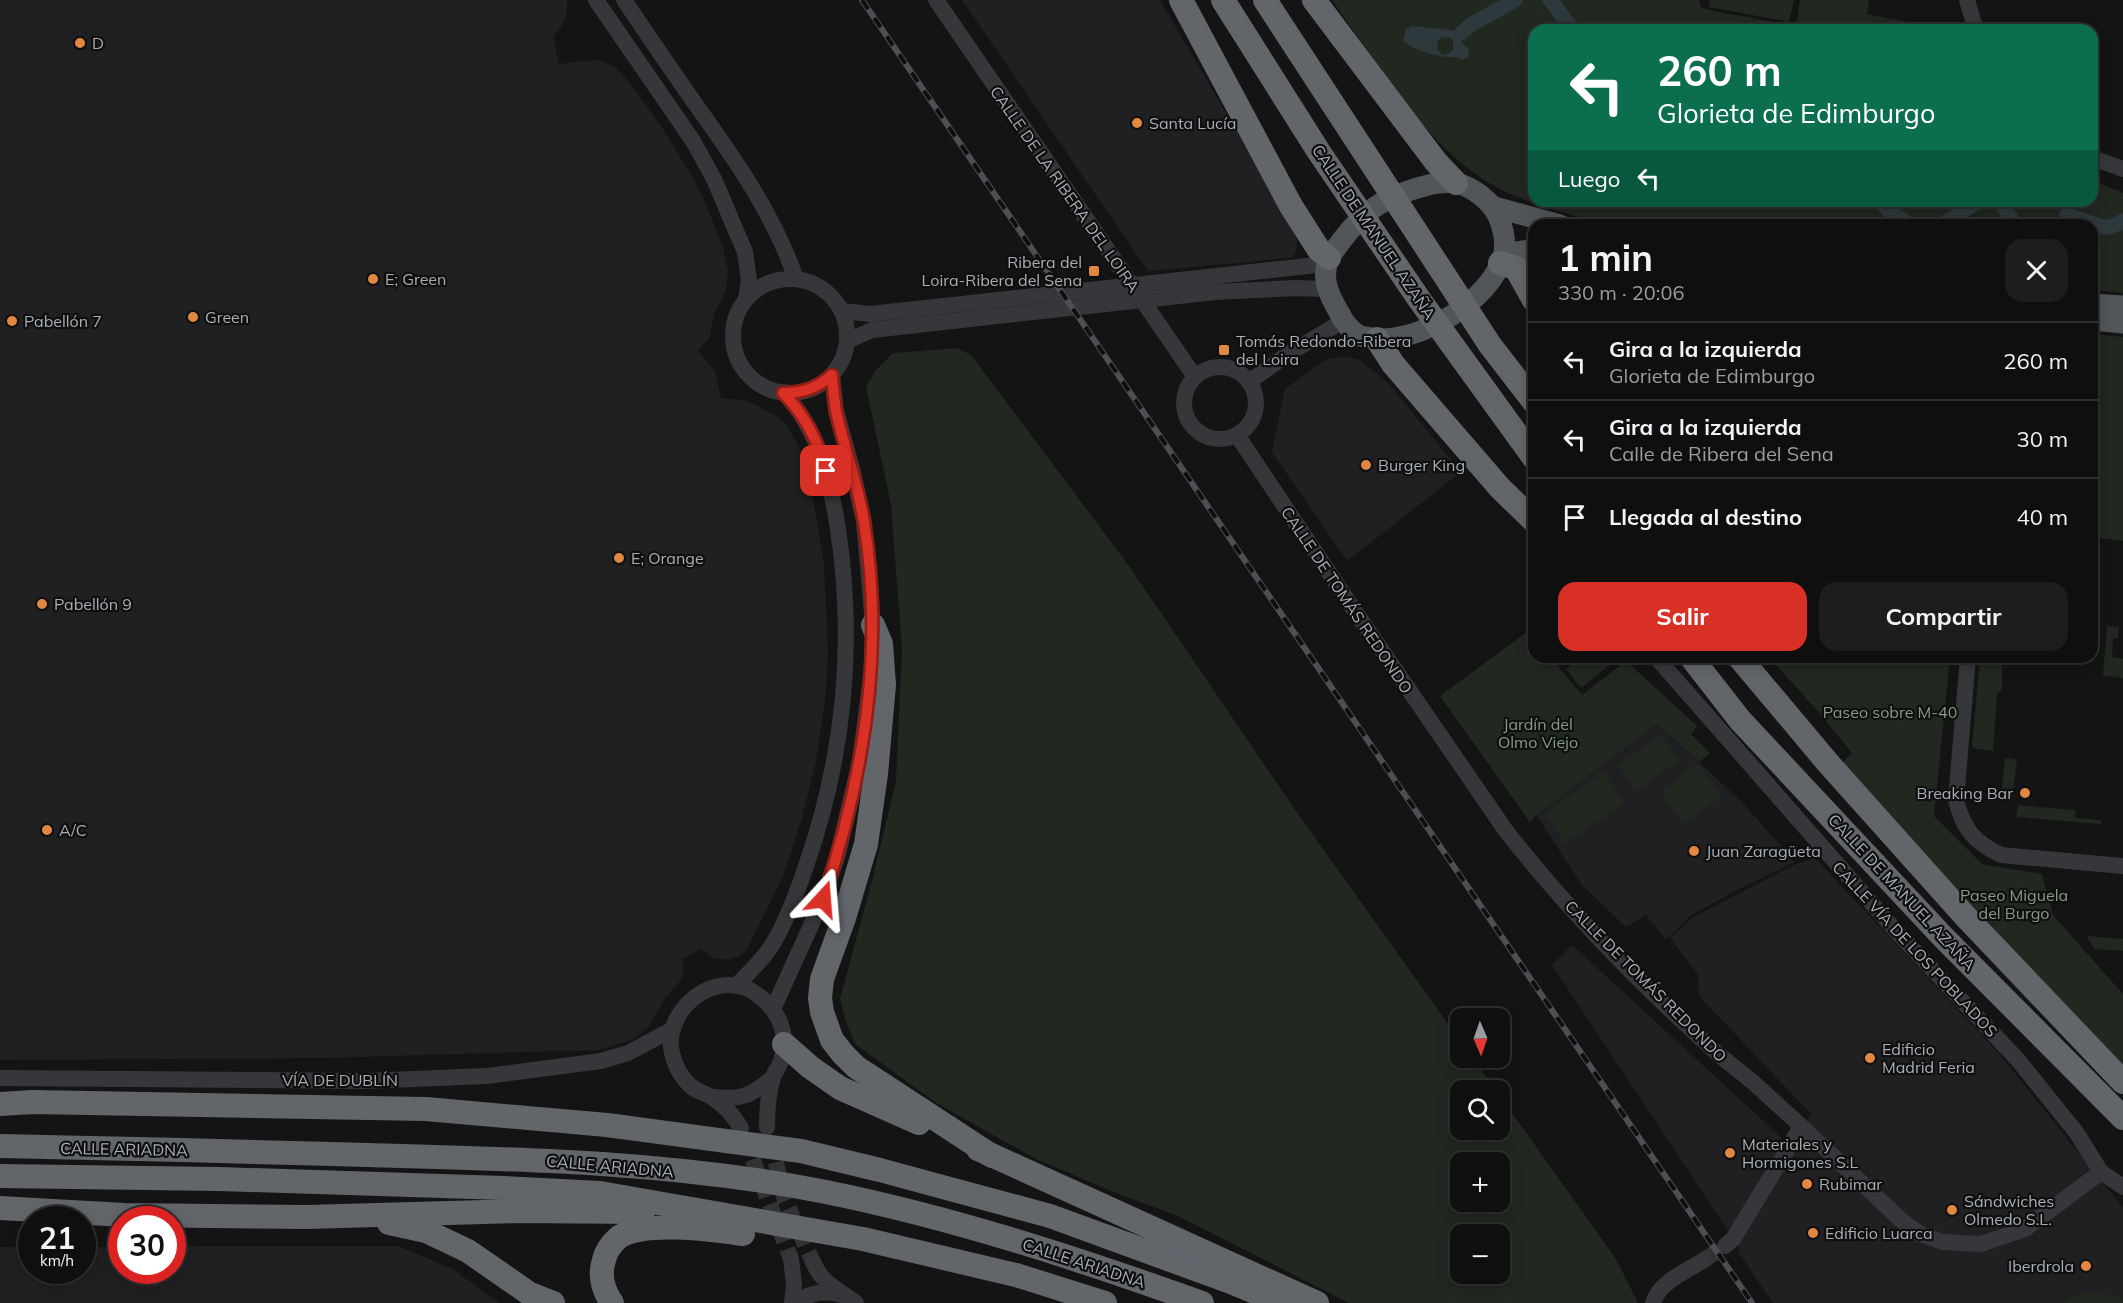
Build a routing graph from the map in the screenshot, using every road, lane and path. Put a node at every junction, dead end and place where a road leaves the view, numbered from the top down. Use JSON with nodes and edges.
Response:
{"nodes":[{"id":1,"x":596,"y":0,"type":"edge"},
{"id":2,"x":624,"y":0,"type":"edge"},
{"id":3,"x":936,"y":0,"type":"edge"},
{"id":4,"x":1180,"y":0,"type":"edge"},
{"id":5,"x":1223,"y":0,"type":"edge"},
{"id":6,"x":1265,"y":0,"type":"edge"},
{"id":7,"x":1314,"y":0,"type":"edge"},
{"id":8,"x":1967,"y":0,"type":"edge"},
{"id":9,"x":1974,"y":24,"type":"edge"},
{"id":10,"x":620,"y":35,"type":"junction"},
{"id":11,"x":692,"y":100,"type":"junction"},
{"id":12,"x":2098,"y":160,"type":"edge"},
{"id":13,"x":2123,"y":169,"type":"edge"},
{"id":14,"x":1447,"y":183,"type":"junction"},
{"id":15,"x":1494,"y":207,"type":"junction"},
{"id":16,"x":1538,"y":219,"type":"edge"},
{"id":17,"x":1528,"y":251,"type":"edge"},
{"id":18,"x":1330,"y":257,"type":"junction"},
{"id":19,"x":1500,"y":263,"type":"junction"},
{"id":20,"x":796,"y":279,"type":"junction"},
{"id":21,"x":1528,"y":283,"type":"edge"},
{"id":22,"x":1214,"y":285,"type":"junction"},
{"id":23,"x":1326,"y":289,"type":"junction"},
{"id":24,"x":746,"y":299,"type":"junction"},
{"id":25,"x":2098,"y":304,"type":"edge"},
{"id":26,"x":2123,"y":306,"type":"edge"},
{"id":27,"x":842,"y":310,"type":"junction"},
{"id":28,"x":879,"y":321,"type":"junction"},
{"id":29,"x":1343,"y":321,"type":"junction"},
{"id":30,"x":2098,"y":321,"type":"edge"},
{"id":31,"x":2123,"y":323,"type":"edge"},
{"id":32,"x":1387,"y":339,"type":"junction"},
{"id":33,"x":848,"y":341,"type":"junction"},
{"id":34,"x":832,"y":375,"type":"junction"},
{"id":35,"x":1195,"y":377,"type":"junction"},
{"id":36,"x":1249,"y":382,"type":"junction"},
{"id":37,"x":783,"y":393,"type":"junction"},
{"id":38,"x":1528,"y":394,"type":"edge"},
{"id":39,"x":1237,"y":435,"type":"junction"},
{"id":40,"x":1528,"y":450,"type":"edge"},
{"id":41,"x":1528,"y":518,"type":"edge"},
{"id":42,"x":873,"y":624,"type":"junction"},
{"id":43,"x":1661,"y":663,"type":"edge"},
{"id":44,"x":1681,"y":663,"type":"edge"},
{"id":45,"x":1696,"y":663,"type":"edge"},
{"id":46,"x":1744,"y":663,"type":"edge"},
{"id":47,"x":1756,"y":663,"type":"edge"},
{"id":48,"x":1967,"y":663,"type":"edge"},
{"id":49,"x":1776,"y":701,"type":"junction"},
{"id":50,"x":1740,"y":720,"type":"junction"},
{"id":51,"x":2123,"y":866,"type":"edge"},
{"id":52,"x":736,"y":986,"type":"junction"},
{"id":53,"x":773,"y":1009,"type":"junction"},
{"id":54,"x":672,"y":1029,"type":"junction"},
{"id":55,"x":784,"y":1044,"type":"junction"},
{"id":56,"x":773,"y":1077,"type":"junction"},
{"id":57,"x":0,"y":1078,"type":"edge"},
{"id":58,"x":2123,"y":1082,"type":"edge"},
{"id":59,"x":712,"y":1097,"type":"junction"},
{"id":60,"x":0,"y":1104,"type":"edge"},
{"id":61,"x":2123,"y":1118,"type":"edge"},
{"id":62,"x":767,"y":1127,"type":"tunnel mouth"},
{"id":63,"x":1801,"y":1127,"type":"junction"},
{"id":64,"x":741,"y":1128,"type":"tunnel mouth"},
{"id":65,"x":0,"y":1146,"type":"edge"},
{"id":66,"x":992,"y":1156,"type":"junction"},
{"id":67,"x":2101,"y":1172,"type":"junction"},
{"id":68,"x":0,"y":1176,"type":"edge"},
{"id":69,"x":2123,"y":1187,"type":"edge"},
{"id":70,"x":0,"y":1208,"type":"edge"},
{"id":71,"x":705,"y":1212,"type":"junction"},
{"id":72,"x":108,"y":1214,"type":"edge"},
{"id":73,"x":186,"y":1215,"type":"edge"},
{"id":74,"x":108,"y":1216,"type":"edge"},
{"id":75,"x":333,"y":1216,"type":"junction"},
{"id":76,"x":0,"y":1219,"type":"edge"},
{"id":77,"x":1725,"y":1246,"type":"tunnel mouth"},
{"id":78,"x":791,"y":1259,"type":"tunnel mouth"},
{"id":79,"x":1704,"y":1260,"type":"tunnel mouth"},
{"id":80,"x":813,"y":1262,"type":"tunnel mouth"},
{"id":81,"x":1016,"y":1275,"type":"junction"},
{"id":82,"x":849,"y":1299,"type":"edge"},
{"id":83,"x":553,"y":1303,"type":"edge"},
{"id":84,"x":612,"y":1303,"type":"edge"},
{"id":85,"x":794,"y":1303,"type":"edge"},
{"id":86,"x":1105,"y":1303,"type":"edge"},
{"id":87,"x":1202,"y":1303,"type":"edge"},
{"id":88,"x":1282,"y":1303,"type":"edge"},
{"id":89,"x":1317,"y":1303,"type":"edge"},
{"id":90,"x":1653,"y":1303,"type":"edge"}],
"edges":[{"from":1,"to":10,"type":"street"},
{"from":2,"to":11,"type":"street"},
{"from":3,"to":35,"type":"street","name":"CALLE DE LA RIBERA DEL LOIRA"},
{"from":4,"to":18,"type":"highway"},
{"from":5,"to":40,"type":"highway","name":"CALLE DE MANUEL AZAÑA"},
{"from":6,"to":38,"type":"highway","name":"CALLE DE MANUEL AZAÑA"},
{"from":7,"to":14,"type":"highway"},
{"from":8,"to":9,"type":"street"},
{"from":10,"to":11,"type":"street"},
{"from":10,"to":24,"type":"street"},
{"from":11,"to":20,"type":"street"},
{"from":12,"to":13,"type":"street"},
{"from":14,"to":15,"type":"main road"},
{"from":14,"to":18,"type":"main road"},
{"from":15,"to":16,"type":"main road"},
{"from":15,"to":19,"type":"main road"},
{"from":17,"to":19,"type":"main road"},
{"from":18,"to":22,"type":"street"},
{"from":18,"to":23,"type":"main road"},
{"from":19,"to":21,"type":"highway"},
{"from":19,"to":32,"type":"main road"},
{"from":20,"to":24,"type":"street"},
{"from":20,"to":27,"type":"street"},
{"from":22,"to":23,"type":"street"},
{"from":22,"to":28,"type":"street"},
{"from":23,"to":29,"type":"main road"},
{"from":24,"to":37,"type":"street"},
{"from":25,"to":26,"type":"main road"},
{"from":27,"to":28,"type":"street"},
{"from":27,"to":33,"type":"street"},
{"from":28,"to":33,"type":"street"},
{"from":29,"to":32,"type":"main road"},
{"from":29,"to":36,"type":"street"},
{"from":30,"to":31,"type":"main road"},
{"from":32,"to":41,"type":"highway"},
{"from":33,"to":34,"type":"street"},
{"from":34,"to":37,"type":"street"},
{"from":34,"to":42,"type":"street"},
{"from":35,"to":36,"type":"street"},
{"from":35,"to":39,"type":"street"},
{"from":36,"to":39,"type":"street"},
{"from":37,"to":52,"type":"street"},
{"from":39,"to":63,"type":"street","name":"CALLE DE TOMÁS REDONDO"},
{"from":42,"to":53,"type":"street"},
{"from":42,"to":66,"type":"highway"},
{"from":43,"to":67,"type":"street","name":"CALLE VÍA DE LOS POBLADOS"},
{"from":44,"to":50,"type":"highway"},
{"from":45,"to":50,"type":"highway","name":"CALLE DE MANUEL AZAÑA"},
{"from":46,"to":49,"type":"highway","name":"CALLE DE MANUEL AZAÑA"},
{"from":47,"to":49,"type":"highway"},
{"from":48,"to":51,"type":"street"},
{"from":49,"to":58,"type":"highway","name":"CALLE DE MANUEL AZAÑA"},
{"from":50,"to":61,"type":"highway","name":"CALLE DE MANUEL AZAÑA"},
{"from":52,"to":53,"type":"street"},
{"from":52,"to":54,"type":"street"},
{"from":53,"to":55,"type":"street"},
{"from":54,"to":57,"type":"street","name":"VÍA DE DUBLÍN"},
{"from":54,"to":59,"type":"street"},
{"from":55,"to":56,"type":"street"},
{"from":55,"to":66,"type":"highway"},
{"from":56,"to":59,"type":"street"},
{"from":56,"to":62,"type":"street"},
{"from":59,"to":64,"type":"street"},
{"from":60,"to":88,"type":"highway"},
{"from":63,"to":67,"type":"street","name":"CALLE DE TOMÁS REDONDO"},
{"from":63,"to":77,"type":"street"},
{"from":65,"to":87,"type":"highway","name":"CALLE ARIADNA"},
{"from":66,"to":89,"type":"highway"},
{"from":67,"to":69,"type":"street","name":"CALLE VÍA DE LOS POBLADOS"},
{"from":68,"to":71,"type":"highway","name":"CALLE ARIADNA"},
{"from":70,"to":72,"type":"highway"},
{"from":71,"to":75,"type":"highway"},
{"from":71,"to":81,"type":"highway","name":"CALLE ARIADNA"},
{"from":73,"to":75,"type":"highway"},
{"from":74,"to":76,"type":"highway"},
{"from":75,"to":83,"type":"highway"},
{"from":78,"to":85,"type":"street"},
{"from":79,"to":90,"type":"street"},
{"from":80,"to":82,"type":"street"},
{"from":81,"to":84,"type":"highway"},
{"from":81,"to":86,"type":"highway","name":"CALLE ARIADNA"},
{"from":82,"to":85,"type":"street"}]}
